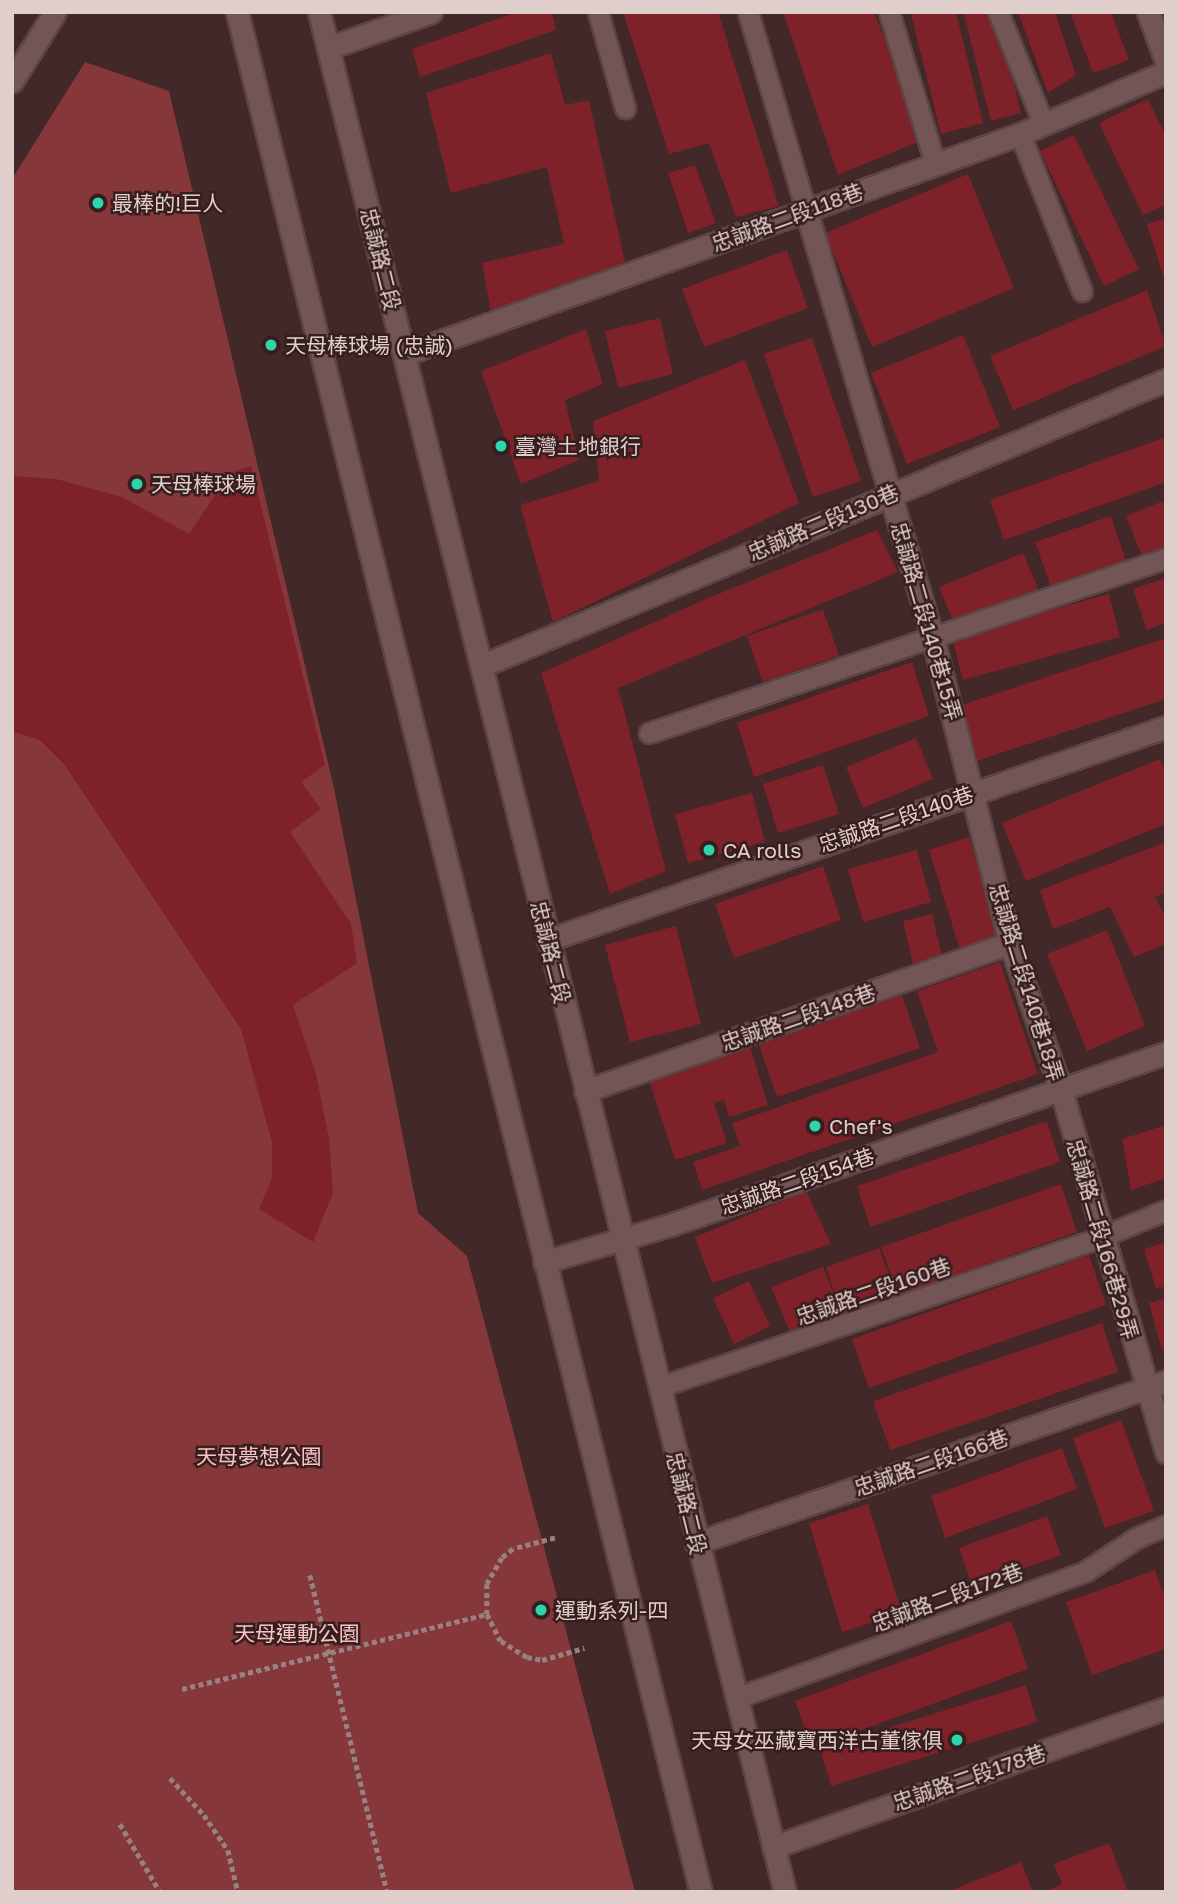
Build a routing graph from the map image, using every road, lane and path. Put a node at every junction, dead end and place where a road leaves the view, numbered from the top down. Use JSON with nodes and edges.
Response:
{"nodes":[{"id":1,"x":55,"y":12,"type":"edge"},
{"id":2,"x":237,"y":12,"type":"edge"},
{"id":3,"x":318,"y":12,"type":"edge"},
{"id":4,"x":432,"y":12,"type":"edge"},
{"id":5,"x":598,"y":12,"type":"edge"},
{"id":6,"x":748,"y":12,"type":"edge"},
{"id":7,"x":889,"y":12,"type":"edge"},
{"id":8,"x":998,"y":12,"type":"edge"},
{"id":9,"x":1156,"y":19,"type":"edge"},
{"id":10,"x":328,"y":48,"type":"junction"},
{"id":11,"x":1166,"y":61,"type":"edge"},
{"id":12,"x":1166,"y":72,"type":"edge"},
{"id":13,"x":12,"y":81,"type":"edge"},
{"id":14,"x":625,"y":108,"type":"dead end"},
{"id":15,"x":1043,"y":123,"type":"junction"},
{"id":16,"x":1020,"y":134,"type":"junction"},
{"id":17,"x":934,"y":163,"type":"junction"},
{"id":18,"x":806,"y":210,"type":"junction"},
{"id":19,"x":1082,"y":291,"type":"dead end"},
{"id":20,"x":405,"y":354,"type":"junction"},
{"id":21,"x":1166,"y":380,"type":"edge"},
{"id":22,"x":891,"y":493,"type":"junction"},
{"id":23,"x":1166,"y":558,"type":"edge"},
{"id":24,"x":933,"y":639,"type":"junction"},
{"id":25,"x":481,"y":666,"type":"junction"},
{"id":26,"x":1166,"y":727,"type":"edge"},
{"id":27,"x":649,"y":733,"type":"dead end"},
{"id":28,"x":974,"y":792,"type":"junction"},
{"id":29,"x":548,"y":940,"type":"junction"},
{"id":30,"x":1010,"y":943,"type":"junction"},
{"id":31,"x":1166,"y":1053,"type":"edge"},
{"id":32,"x":1061,"y":1090,"type":"junction"},
{"id":33,"x":585,"y":1091,"type":"junction"},
{"id":34,"x":1166,"y":1210,"type":"edge"},
{"id":35,"x":1101,"y":1237,"type":"junction"},
{"id":36,"x":625,"y":1239,"type":"junction"},
{"id":37,"x":544,"y":1262,"type":"junction"},
{"id":38,"x":1156,"y":1384,"type":"edge"},
{"id":39,"x":659,"y":1387,"type":"junction"},
{"id":40,"x":1166,"y":1452,"type":"edge"},
{"id":41,"x":1166,"y":1525,"type":"edge"},
{"id":42,"x":555,"y":1538,"type":"dead end"},
{"id":43,"x":696,"y":1543,"type":"junction"},
{"id":44,"x":310,"y":1575,"type":"dead end"},
{"id":45,"x":487,"y":1614,"type":"junction"},
{"id":46,"x":584,"y":1648,"type":"dead end"},
{"id":47,"x":329,"y":1653,"type":"junction"},
{"id":48,"x":182,"y":1689,"type":"dead end"},
{"id":49,"x":736,"y":1698,"type":"junction"},
{"id":50,"x":1166,"y":1708,"type":"edge"},
{"id":51,"x":170,"y":1778,"type":"dead end"},
{"id":52,"x":120,"y":1824,"type":"dead end"},
{"id":53,"x":773,"y":1847,"type":"junction"},
{"id":54,"x":160,"y":1892,"type":"edge"},
{"id":55,"x":238,"y":1892,"type":"edge"},
{"id":56,"x":387,"y":1892,"type":"edge"},
{"id":57,"x":701,"y":1892,"type":"edge"},
{"id":58,"x":785,"y":1892,"type":"edge"}],
"edges":[{"from":1,"to":13,"type":"street"},
{"from":2,"to":37,"type":"street"},
{"from":3,"to":10,"type":"street","name":"忠誠路二段"},
{"from":4,"to":10,"type":"street"},
{"from":5,"to":14,"type":"lane"},
{"from":6,"to":18,"type":"lane"},
{"from":7,"to":17,"type":"lane"},
{"from":8,"to":15,"type":"lane"},
{"from":9,"to":11,"type":"street"},
{"from":10,"to":20,"type":"street","name":"忠誠路二段"},
{"from":12,"to":15,"type":"street","name":"忠誠路二段118巷"},
{"from":15,"to":16,"type":"street","name":"忠誠路二段118巷"},
{"from":16,"to":17,"type":"street","name":"忠誠路二段118巷"},
{"from":16,"to":19,"type":"lane"},
{"from":17,"to":18,"type":"street","name":"忠誠路二段118巷"},
{"from":18,"to":20,"type":"street","name":"忠誠路二段118巷"},
{"from":18,"to":22,"type":"street","name":"忠誠路二段140巷15弄"},
{"from":20,"to":25,"type":"street","name":"忠誠路二段"},
{"from":21,"to":22,"type":"street","name":"忠誠路二段130巷"},
{"from":22,"to":24,"type":"street","name":"忠誠路二段140巷15弄"},
{"from":22,"to":25,"type":"street","name":"忠誠路二段130巷"},
{"from":23,"to":24,"type":"lane"},
{"from":24,"to":27,"type":"lane"},
{"from":24,"to":28,"type":"street","name":"忠誠路二段140巷15弄"},
{"from":25,"to":29,"type":"street","name":"忠誠路二段"},
{"from":26,"to":28,"type":"street","name":"忠誠路二段140巷"},
{"from":28,"to":29,"type":"street","name":"忠誠路二段140巷"},
{"from":28,"to":30,"type":"street","name":"忠誠路二段140巷18弄"},
{"from":29,"to":33,"type":"street","name":"忠誠路二段"},
{"from":30,"to":32,"type":"street","name":"忠誠路二段140巷18弄"},
{"from":30,"to":33,"type":"street","name":"忠誠路二段148巷"},
{"from":31,"to":32,"type":"street","name":"忠誠路二段154巷"},
{"from":32,"to":35,"type":"street","name":"忠誠路二段166巷29弄"},
{"from":32,"to":36,"type":"street","name":"忠誠路二段154巷"},
{"from":33,"to":36,"type":"street","name":"忠誠路二段"},
{"from":34,"to":35,"type":"lane","name":"忠誠路二段160巷"},
{"from":35,"to":38,"type":"street","name":"忠誠路二段166巷29弄"},
{"from":35,"to":39,"type":"lane","name":"忠誠路二段160巷"},
{"from":36,"to":37,"type":"street","name":"忠誠路二段154巷"},
{"from":36,"to":39,"type":"street","name":"忠誠路二段"},
{"from":37,"to":57,"type":"street"},
{"from":38,"to":40,"type":"street","name":"忠誠路二段166巷29弄"},
{"from":38,"to":43,"type":"street","name":"忠誠路二段166巷"},
{"from":39,"to":43,"type":"street","name":"忠誠路二段"},
{"from":41,"to":49,"type":"lane","name":"忠誠路二段172巷"},
{"from":42,"to":45,"type":"path"},
{"from":43,"to":49,"type":"street","name":"忠誠路二段"},
{"from":44,"to":47,"type":"path"},
{"from":45,"to":46,"type":"path"},
{"from":45,"to":47,"type":"path"},
{"from":47,"to":48,"type":"path"},
{"from":47,"to":56,"type":"path"},
{"from":49,"to":53,"type":"street","name":"忠誠路二段"},
{"from":50,"to":53,"type":"street","name":"忠誠路二段178巷"},
{"from":51,"to":55,"type":"path"},
{"from":52,"to":54,"type":"path"},
{"from":53,"to":58,"type":"street","name":"忠誠路二段"}]}
